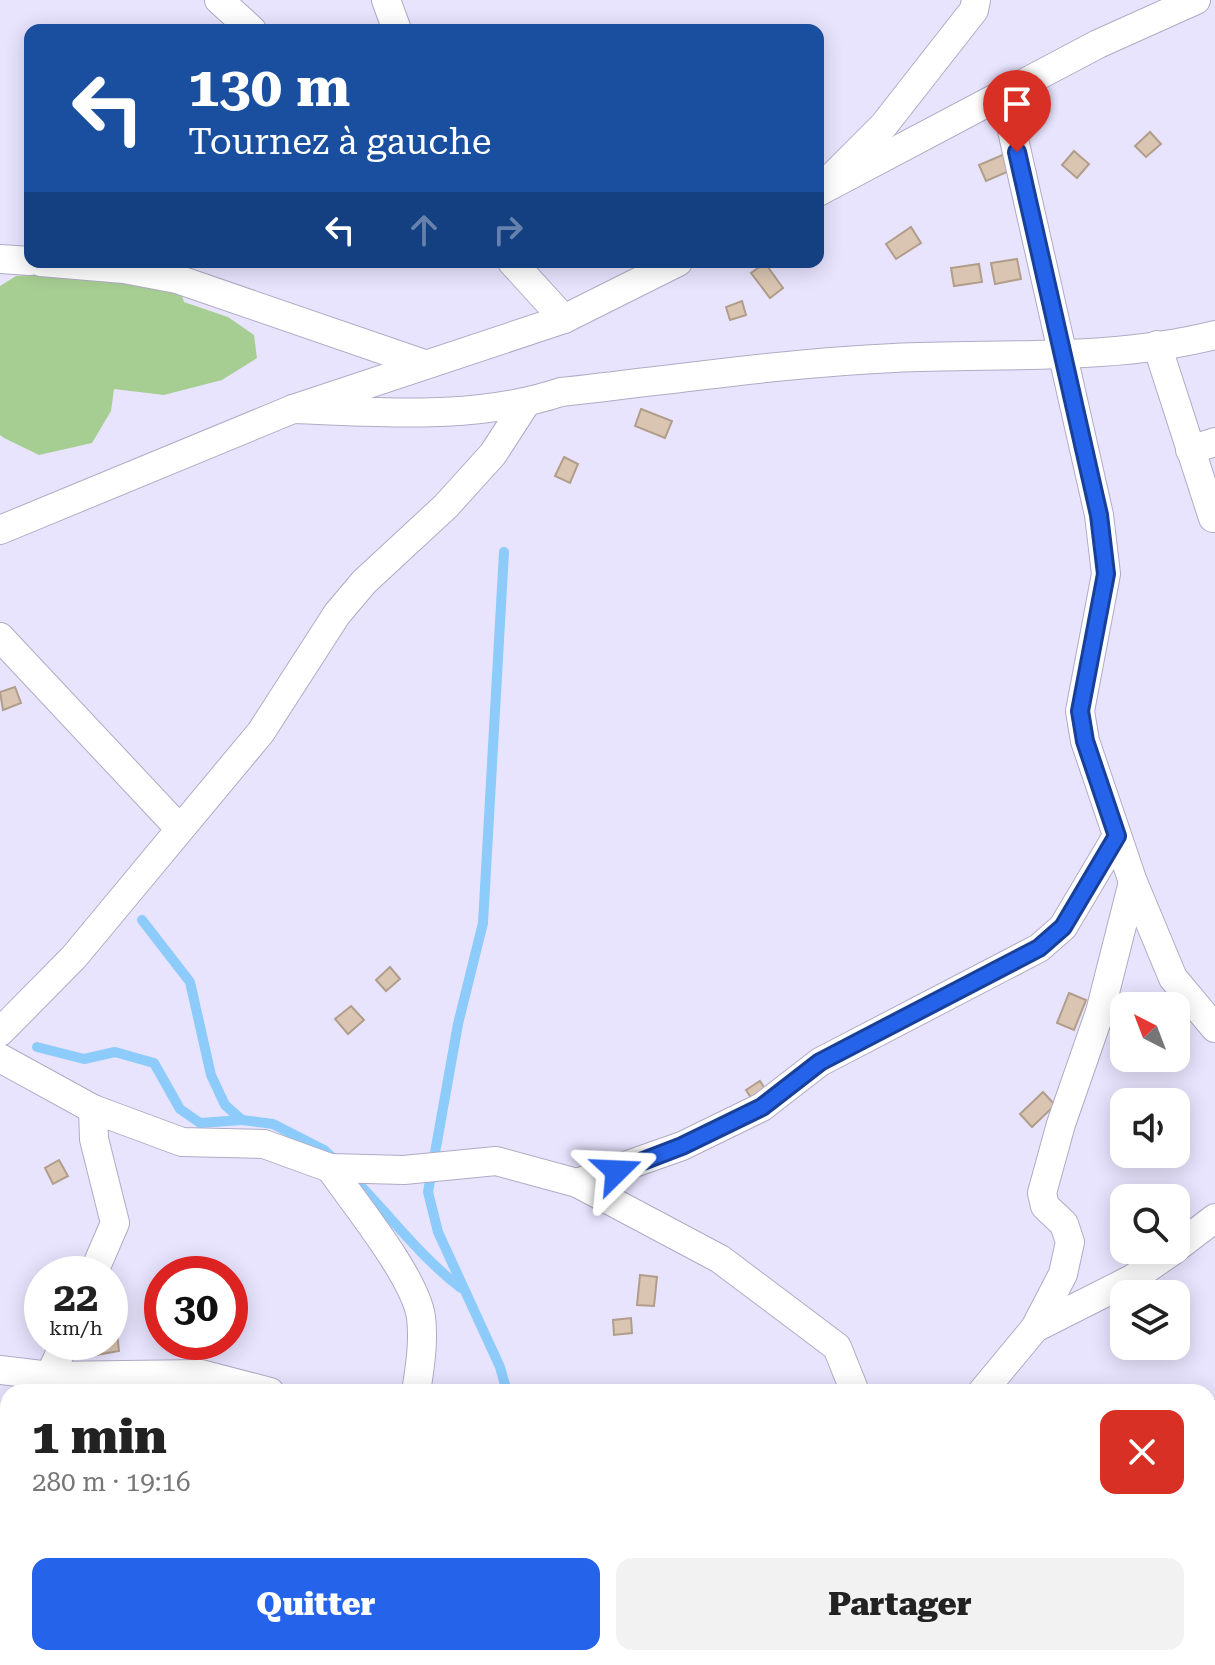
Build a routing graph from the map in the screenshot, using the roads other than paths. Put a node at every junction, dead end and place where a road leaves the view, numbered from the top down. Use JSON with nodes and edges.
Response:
{"nodes":[{"id":1,"x":219,"y":0,"type":"edge"},
{"id":2,"x":386,"y":0,"type":"edge"},
{"id":3,"x":1196,"y":0,"type":"edge"},
{"id":4,"x":978,"y":3,"type":"edge"},
{"id":5,"x":245,"y":24,"type":"edge"},
{"id":6,"x":395,"y":24,"type":"edge"},
{"id":7,"x":1004,"y":95,"type":"junction"},
{"id":8,"x":824,"y":186,"type":"edge"},
{"id":9,"x":824,"y":189,"type":"edge"},
{"id":10,"x":0,"y":259,"type":"edge"},
{"id":11,"x":24,"y":261,"type":"edge"},
{"id":12,"x":112,"y":268,"type":"edge"},
{"id":13,"x":517,"y":268,"type":"edge"},
{"id":14,"x":666,"y":268,"type":"edge"},
{"id":15,"x":564,"y":319,"type":"junction"},
{"id":16,"x":1215,"y":335,"type":"edge"},
{"id":17,"x":1157,"y":345,"type":"junction"},
{"id":18,"x":1062,"y":354,"type":"junction"},
{"id":19,"x":424,"y":364,"type":"junction"},
{"id":20,"x":526,"y":403,"type":"junction"},
{"id":21,"x":293,"y":409,"type":"junction"},
{"id":22,"x":1203,"y":446,"type":"edge"},
{"id":23,"x":1213,"y":518,"type":"edge"},
{"id":24,"x":0,"y":530,"type":"edge"},
{"id":25,"x":0,"y":637,"type":"edge"},
{"id":26,"x":178,"y":827,"type":"junction"},
{"id":27,"x":1117,"y":836,"type":"junction"},
{"id":28,"x":1133,"y":882,"type":"junction"},
{"id":29,"x":1215,"y":1028,"type":"edge"},
{"id":30,"x":0,"y":1032,"type":"edge"},
{"id":31,"x":0,"y":1058,"type":"edge"},
{"id":32,"x":93,"y":1109,"type":"junction"},
{"id":33,"x":330,"y":1168,"type":"junction"},
{"id":34,"x":577,"y":1183,"type":"junction"},
{"id":35,"x":1215,"y":1218,"type":"edge"},
{"id":36,"x":1190,"y":1237,"type":"edge"},
{"id":37,"x":101,"y":1256,"type":"edge"},
{"id":38,"x":1154,"y":1264,"type":"edge"},
{"id":39,"x":1035,"y":1328,"type":"junction"},
{"id":40,"x":57,"y":1360,"type":"edge"},
{"id":41,"x":0,"y":1370,"type":"edge"},
{"id":42,"x":46,"y":1384,"type":"edge"},
{"id":43,"x":239,"y":1384,"type":"edge"},
{"id":44,"x":418,"y":1384,"type":"edge"},
{"id":45,"x":852,"y":1384,"type":"edge"},
{"id":46,"x":989,"y":1384,"type":"edge"}],
"edges":[{"from":1,"to":5,"type":"street"},
{"from":2,"to":6,"type":"street"},
{"from":3,"to":7,"type":"street"},
{"from":4,"to":8,"type":"street"},
{"from":7,"to":9,"type":"street"},
{"from":7,"to":18,"type":"street"},
{"from":10,"to":11,"type":"street"},
{"from":12,"to":19,"type":"street"},
{"from":13,"to":15,"type":"street"},
{"from":14,"to":15,"type":"street"},
{"from":15,"to":19,"type":"street"},
{"from":16,"to":17,"type":"street"},
{"from":17,"to":18,"type":"street"},
{"from":17,"to":22,"type":"street"},
{"from":18,"to":20,"type":"street"},
{"from":18,"to":27,"type":"street"},
{"from":19,"to":21,"type":"street"},
{"from":20,"to":21,"type":"street"},
{"from":20,"to":26,"type":"street"},
{"from":21,"to":24,"type":"street"},
{"from":22,"to":23,"type":"street"},
{"from":25,"to":26,"type":"street"},
{"from":26,"to":30,"type":"street"},
{"from":27,"to":28,"type":"street"},
{"from":27,"to":34,"type":"street"},
{"from":28,"to":29,"type":"street"},
{"from":28,"to":39,"type":"street"},
{"from":31,"to":32,"type":"street"},
{"from":32,"to":33,"type":"street"},
{"from":32,"to":37,"type":"street"},
{"from":33,"to":34,"type":"street"},
{"from":33,"to":44,"type":"street"},
{"from":34,"to":45,"type":"street"},
{"from":35,"to":36,"type":"street"},
{"from":38,"to":39,"type":"street"},
{"from":39,"to":46,"type":"street"},
{"from":40,"to":42,"type":"street"},
{"from":41,"to":42,"type":"street"},
{"from":42,"to":43,"type":"street"}]}
